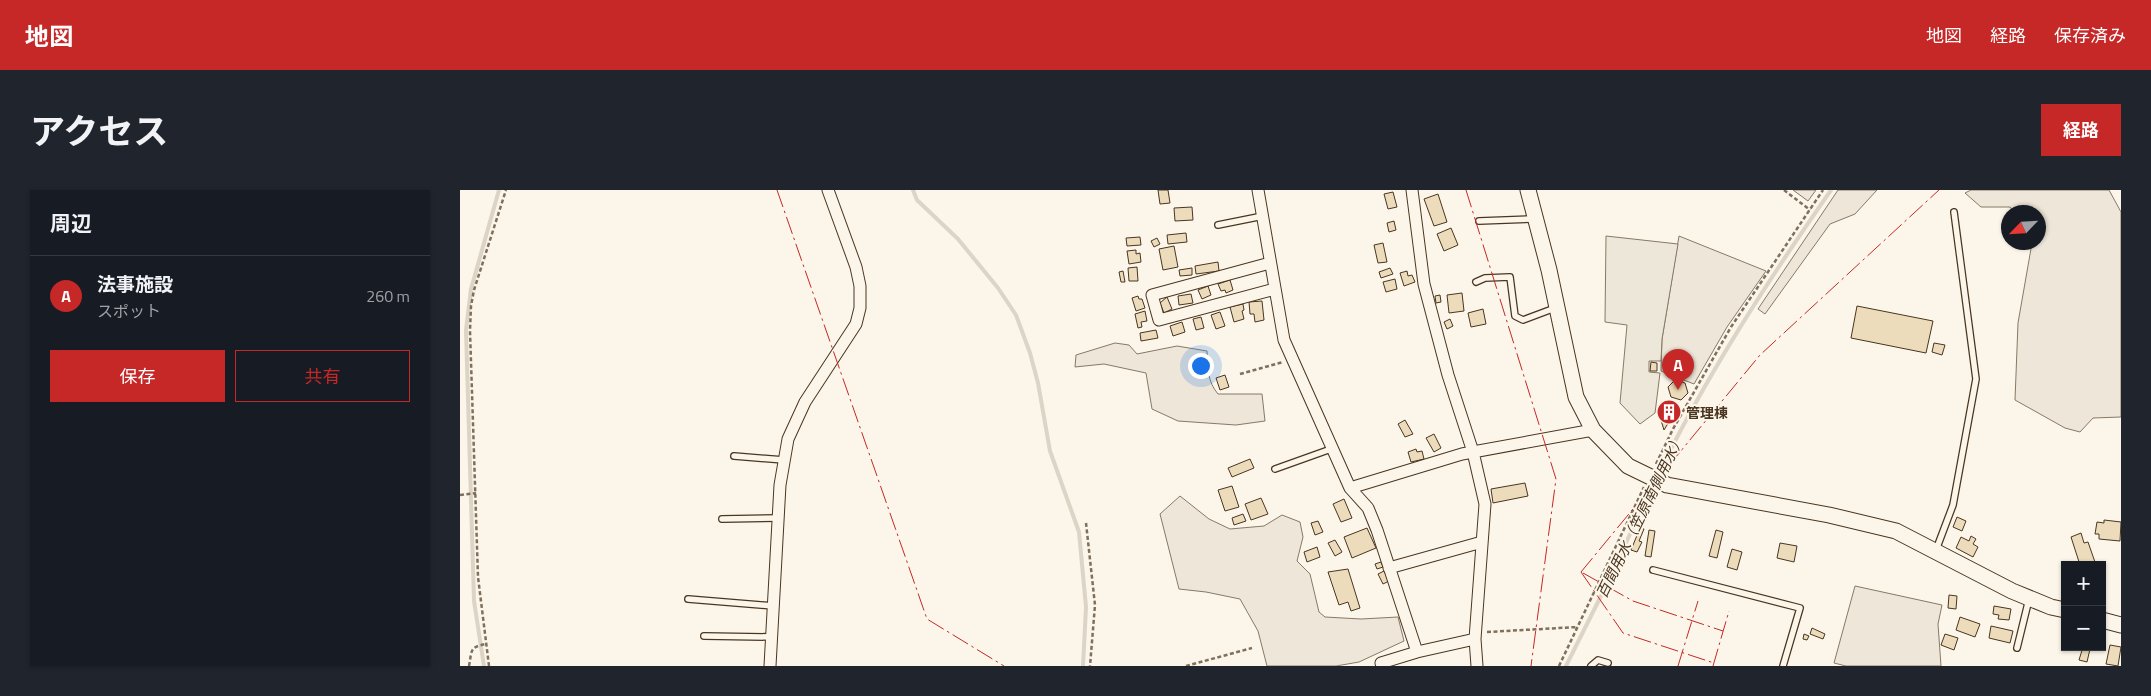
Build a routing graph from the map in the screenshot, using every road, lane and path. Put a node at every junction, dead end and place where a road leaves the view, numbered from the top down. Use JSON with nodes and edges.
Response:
{"nodes":[{"id":1,"x":506,"y":190,"type":"edge"},
{"id":2,"x":828,"y":190,"type":"edge"},
{"id":3,"x":1258,"y":190,"type":"edge"},
{"id":4,"x":1412,"y":190,"type":"edge"},
{"id":5,"x":1528,"y":190,"type":"edge"},
{"id":6,"x":1784,"y":190,"type":"edge"},
{"id":7,"x":1824,"y":190,"type":"edge"},
{"id":8,"x":1810,"y":210,"type":"junction"},
{"id":9,"x":1954,"y":212,"type":"dead end"},
{"id":10,"x":1263,"y":216,"type":"junction"},
{"id":11,"x":1536,"y":219,"type":"junction"},
{"id":12,"x":1479,"y":220,"type":"dead end"},
{"id":13,"x":1218,"y":225,"type":"dead end"},
{"id":14,"x":1270,"y":263,"type":"junction"},
{"id":15,"x":1476,"y":282,"type":"dead end"},
{"id":16,"x":1275,"y":288,"type":"junction"},
{"id":17,"x":1557,"y":307,"type":"junction"},
{"id":18,"x":1291,"y":359,"type":"junction"},
{"id":19,"x":1240,"y":374,"type":"dead end"},
{"id":20,"x":1593,"y":430,"type":"junction"},
{"id":21,"x":1331,"y":448,"type":"junction"},
{"id":22,"x":1473,"y":452,"type":"junction"},
{"id":23,"x":734,"y":456,"type":"dead end"},
{"id":24,"x":785,"y":460,"type":"junction"},
{"id":25,"x":1275,"y":469,"type":"dead end"},
{"id":26,"x":1649,"y":477,"type":"junction"},
{"id":27,"x":1350,"y":488,"type":"junction"},
{"id":28,"x":476,"y":493,"type":"junction"},
{"id":29,"x":460,"y":495,"type":"edge"},
{"id":30,"x":778,"y":518,"type":"junction"},
{"id":31,"x":722,"y":519,"type":"dead end"},
{"id":32,"x":1086,"y":523,"type":"dead end"},
{"id":33,"x":1482,"y":542,"type":"junction"},
{"id":34,"x":1936,"y":550,"type":"junction"},
{"id":35,"x":1390,"y":568,"type":"junction"},
{"id":36,"x":1654,"y":570,"type":"dead end"},
{"id":37,"x":2030,"y":598,"type":"junction"},
{"id":38,"x":688,"y":599,"type":"dead end"},
{"id":39,"x":773,"y":606,"type":"junction"},
{"id":40,"x":2061,"y":609,"type":"edge"},
{"id":41,"x":2106,"y":621,"type":"edge"},
{"id":42,"x":2121,"y":625,"type":"edge"},
{"id":43,"x":1578,"y":627,"type":"junction"},
{"id":44,"x":704,"y":636,"type":"dead end"},
{"id":45,"x":1476,"y":636,"type":"junction"},
{"id":46,"x":771,"y":637,"type":"junction"},
{"id":47,"x":486,"y":644,"type":"junction"},
{"id":48,"x":1252,"y":648,"type":"dead end"},
{"id":49,"x":2017,"y":648,"type":"dead end"},
{"id":50,"x":1417,"y":652,"type":"junction"},
{"id":51,"x":1608,"y":663,"type":"dead end"},
{"id":52,"x":469,"y":666,"type":"edge"},
{"id":53,"x":489,"y":666,"type":"edge"},
{"id":54,"x":770,"y":666,"type":"edge"},
{"id":55,"x":1090,"y":666,"type":"edge"},
{"id":56,"x":1186,"y":666,"type":"edge"},
{"id":57,"x":1382,"y":666,"type":"edge"},
{"id":58,"x":1477,"y":666,"type":"edge"},
{"id":59,"x":1558,"y":666,"type":"edge"},
{"id":60,"x":1591,"y":666,"type":"edge"},
{"id":61,"x":1783,"y":666,"type":"edge"}],
"edges":[{"from":1,"to":28,"type":"path"},
{"from":2,"to":24,"type":"street"},
{"from":3,"to":10,"type":"street"},
{"from":4,"to":22,"type":"street"},
{"from":5,"to":11,"type":"street"},
{"from":6,"to":8,"type":"path"},
{"from":7,"to":8,"type":"path"},
{"from":8,"to":26,"type":"path"},
{"from":9,"to":34,"type":"lane"},
{"from":10,"to":13,"type":"lane"},
{"from":10,"to":14,"type":"street"},
{"from":11,"to":12,"type":"lane"},
{"from":11,"to":17,"type":"street"},
{"from":14,"to":16,"type":"street"},
{"from":14,"to":16,"type":"street"},
{"from":15,"to":17,"type":"lane"},
{"from":16,"to":18,"type":"street"},
{"from":17,"to":20,"type":"street"},
{"from":18,"to":19,"type":"path"},
{"from":18,"to":21,"type":"street"},
{"from":20,"to":22,"type":"street"},
{"from":20,"to":26,"type":"street"},
{"from":21,"to":25,"type":"lane"},
{"from":21,"to":27,"type":"street"},
{"from":22,"to":27,"type":"street"},
{"from":22,"to":33,"type":"street"},
{"from":23,"to":24,"type":"lane"},
{"from":24,"to":30,"type":"street"},
{"from":26,"to":34,"type":"street"},
{"from":26,"to":43,"type":"path"},
{"from":27,"to":35,"type":"street"},
{"from":28,"to":29,"type":"path"},
{"from":28,"to":47,"type":"path"},
{"from":30,"to":31,"type":"lane"},
{"from":30,"to":39,"type":"street"},
{"from":32,"to":55,"type":"path"},
{"from":33,"to":35,"type":"street"},
{"from":33,"to":45,"type":"street"},
{"from":34,"to":37,"type":"street"},
{"from":35,"to":50,"type":"street"},
{"from":36,"to":61,"type":"lane"},
{"from":37,"to":40,"type":"street"},
{"from":37,"to":49,"type":"lane"},
{"from":38,"to":39,"type":"lane"},
{"from":39,"to":46,"type":"street"},
{"from":41,"to":42,"type":"street"},
{"from":43,"to":45,"type":"path"},
{"from":43,"to":59,"type":"path"},
{"from":44,"to":46,"type":"lane"},
{"from":45,"to":50,"type":"street"},
{"from":45,"to":58,"type":"street"},
{"from":46,"to":54,"type":"street"},
{"from":47,"to":52,"type":"path"},
{"from":47,"to":53,"type":"path"},
{"from":48,"to":56,"type":"path"},
{"from":50,"to":57,"type":"street"},
{"from":51,"to":60,"type":"lane"}]}
